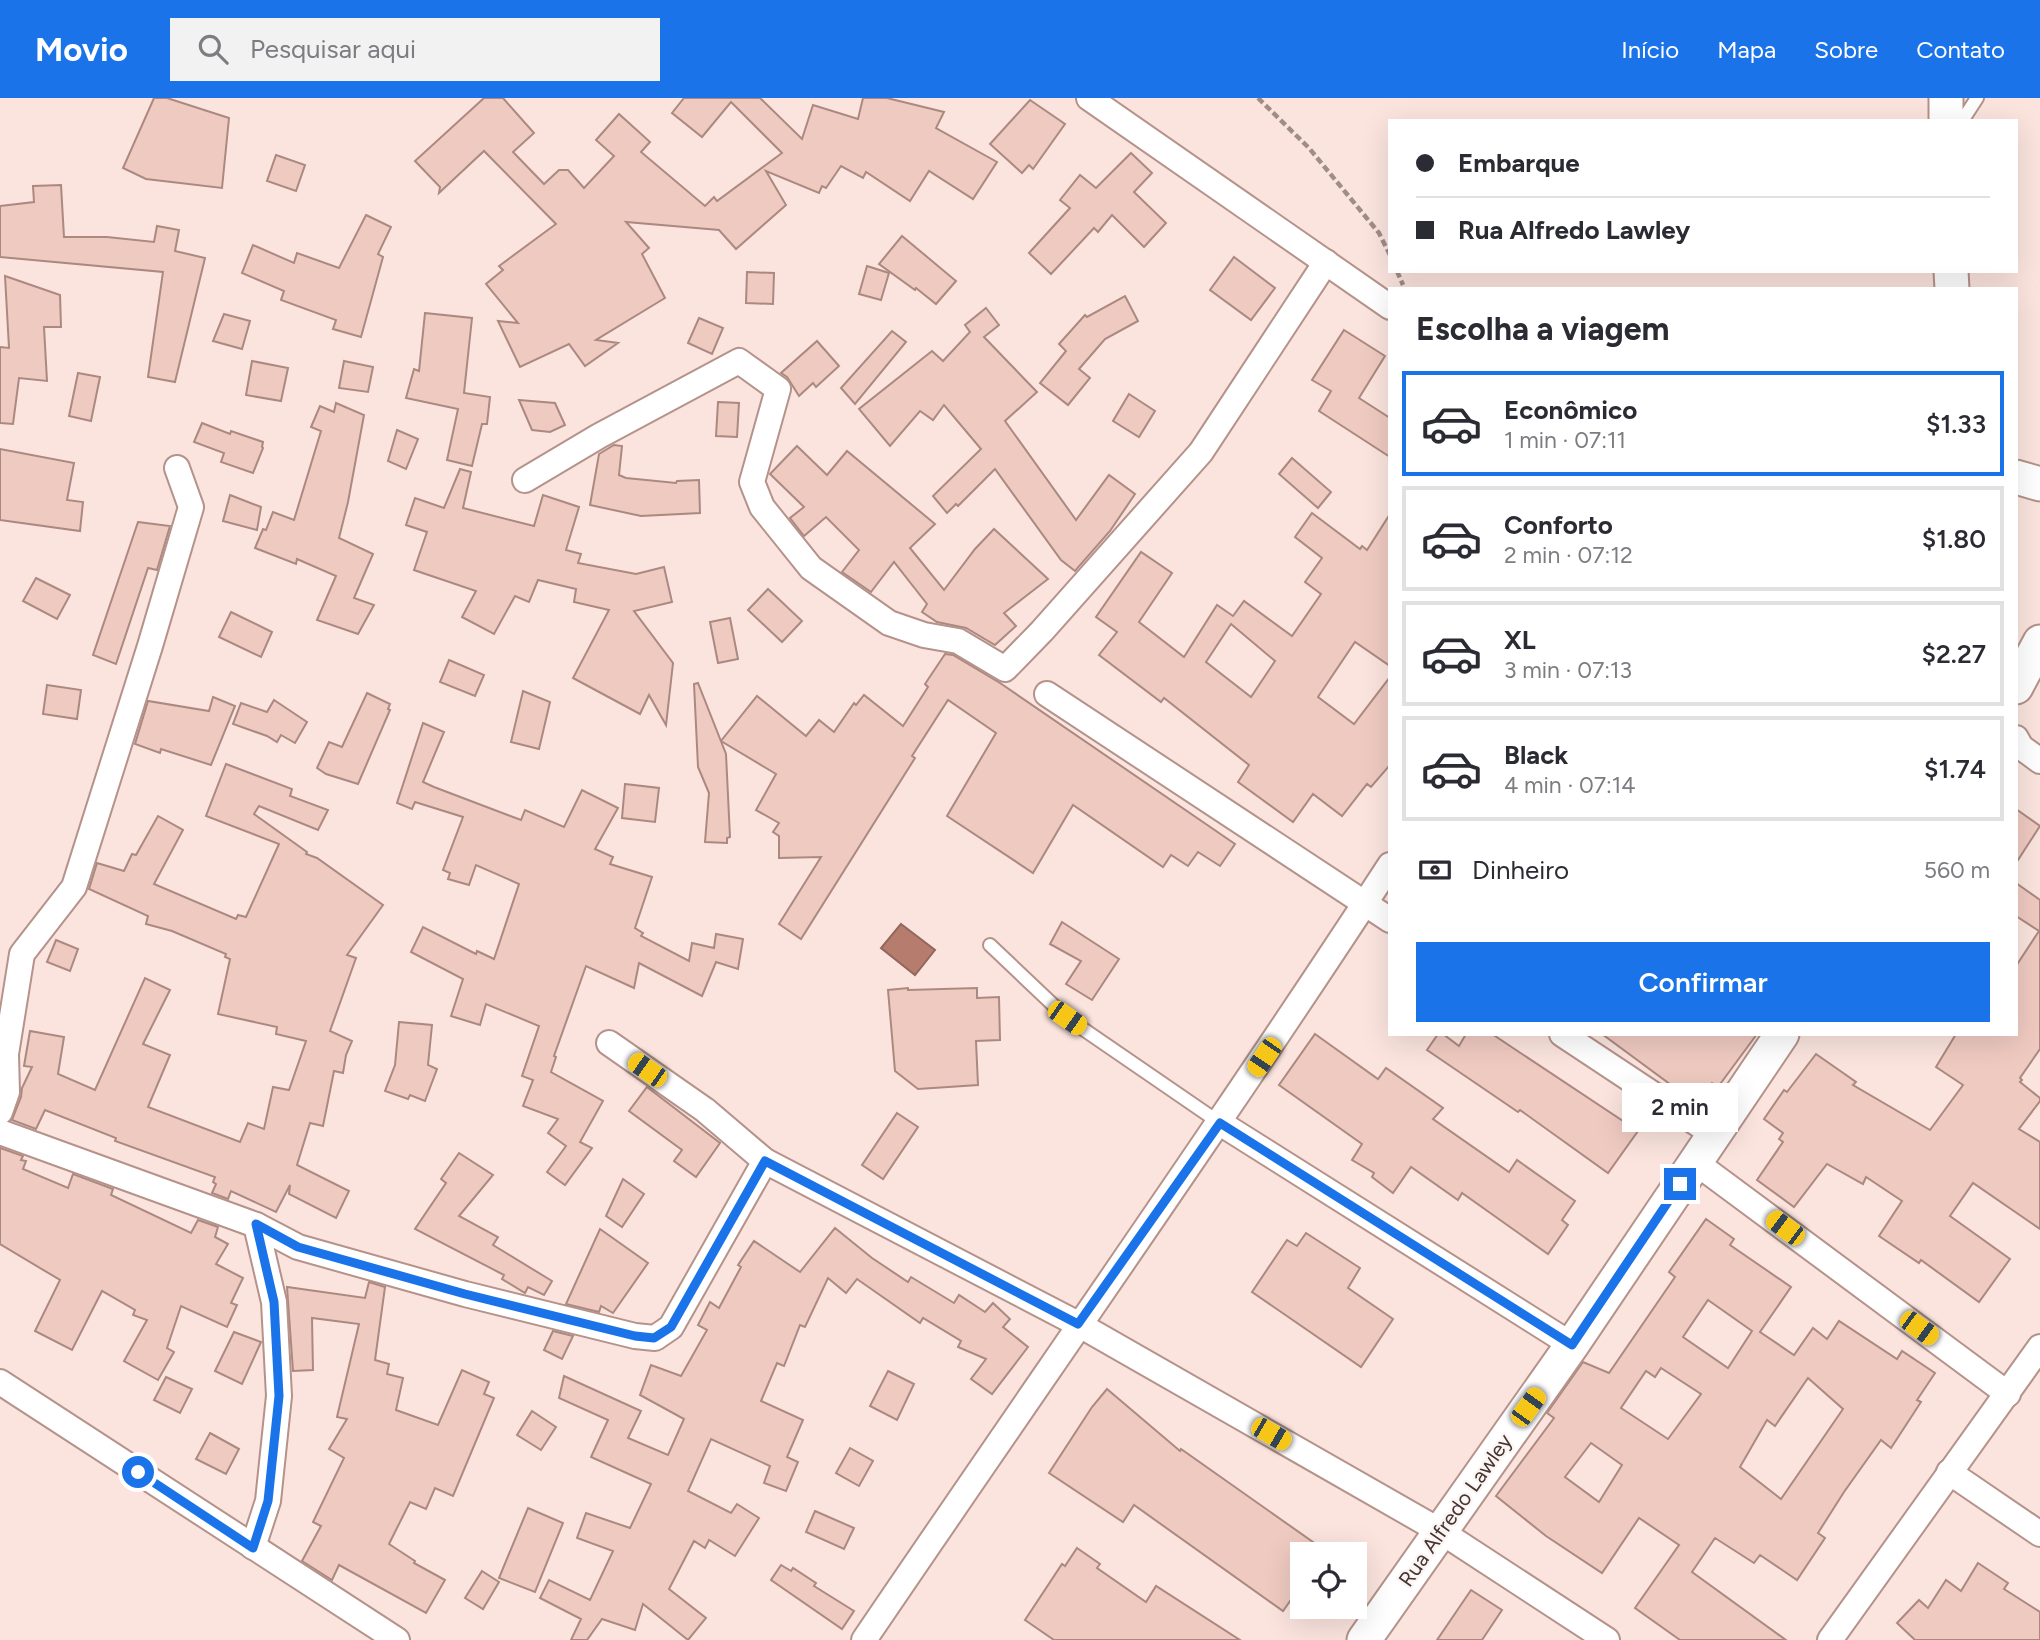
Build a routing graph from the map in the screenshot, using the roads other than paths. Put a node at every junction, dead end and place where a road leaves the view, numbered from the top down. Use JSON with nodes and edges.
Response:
{"nodes":[{"id":1,"x":1089,"y":98,"type":"edge"},
{"id":2,"x":1946,"y":98,"type":"edge"},
{"id":3,"x":1977,"y":98,"type":"edge"},
{"id":4,"x":1946,"y":119,"type":"edge"},
{"id":5,"x":1963,"y":119,"type":"edge"},
{"id":6,"x":1326,"y":262,"type":"junction"},
{"id":7,"x":1388,"y":306,"type":"edge"},
{"id":8,"x":177,"y":468,"type":"dead end"},
{"id":9,"x":525,"y":480,"type":"dead end"},
{"id":10,"x":2040,"y":642,"type":"edge"},
{"id":11,"x":2018,"y":683,"type":"edge"},
{"id":12,"x":1047,"y":694,"type":"dead end"},
{"id":13,"x":2018,"y":742,"type":"edge"},
{"id":14,"x":2040,"y":761,"type":"edge"},
{"id":15,"x":1388,"y":868,"type":"edge"},
{"id":16,"x":1365,"y":903,"type":"junction"},
{"id":17,"x":1388,"y":919,"type":"edge"},
{"id":18,"x":990,"y":946,"type":"dead end"},
{"id":19,"x":1564,"y":1036,"type":"edge"},
{"id":20,"x":1781,"y":1036,"type":"edge"},
{"id":21,"x":609,"y":1043,"type":"dead end"},
{"id":22,"x":0,"y":1112,"type":"edge"},
{"id":23,"x":1220,"y":1123,"type":"junction"},
{"id":24,"x":0,"y":1132,"type":"edge"},
{"id":25,"x":1704,"y":1148,"type":"junction"},
{"id":26,"x":765,"y":1161,"type":"junction"},
{"id":27,"x":256,"y":1224,"type":"junction"},
{"id":28,"x":1078,"y":1324,"type":"junction"},
{"id":29,"x":1572,"y":1345,"type":"junction"},
{"id":30,"x":2040,"y":1347,"type":"edge"},
{"id":31,"x":0,"y":1382,"type":"edge"},
{"id":32,"x":2008,"y":1394,"type":"junction"},
{"id":33,"x":1949,"y":1472,"type":"junction"},
{"id":34,"x":1440,"y":1531,"type":"junction"},
{"id":35,"x":2040,"y":1534,"type":"edge"},
{"id":36,"x":253,"y":1548,"type":"junction"},
{"id":37,"x":397,"y":1640,"type":"edge"},
{"id":38,"x":864,"y":1640,"type":"edge"},
{"id":39,"x":1364,"y":1640,"type":"edge"},
{"id":40,"x":1607,"y":1640,"type":"edge"},
{"id":41,"x":1830,"y":1640,"type":"edge"}],
"edges":[{"from":1,"to":6,"type":"street"},
{"from":2,"to":4,"type":"main road"},
{"from":3,"to":5,"type":"lane"},
{"from":6,"to":7,"type":"street"},
{"from":6,"to":9,"type":"street"},
{"from":8,"to":22,"type":"street"},
{"from":10,"to":11,"type":"main road"},
{"from":12,"to":16,"type":"street"},
{"from":13,"to":14,"type":"street"},
{"from":15,"to":16,"type":"street"},
{"from":16,"to":17,"type":"street"},
{"from":16,"to":23,"type":"street"},
{"from":18,"to":23,"type":"lane"},
{"from":19,"to":25,"type":"street"},
{"from":20,"to":25,"type":"main road","name":"Rua Alfredo Lawley"},
{"from":21,"to":26,"type":"street"},
{"from":23,"to":28,"type":"street"},
{"from":23,"to":29,"type":"street"},
{"from":24,"to":27,"type":"street"},
{"from":25,"to":29,"type":"main road","name":"Rua Alfredo Lawley"},
{"from":25,"to":32,"type":"street"},
{"from":26,"to":27,"type":"street"},
{"from":26,"to":28,"type":"street"},
{"from":27,"to":36,"type":"street"},
{"from":28,"to":34,"type":"street"},
{"from":28,"to":38,"type":"street"},
{"from":29,"to":34,"type":"main road","name":"Rua Alfredo Lawley"},
{"from":30,"to":32,"type":"street"},
{"from":31,"to":36,"type":"street"},
{"from":32,"to":33,"type":"street"},
{"from":33,"to":35,"type":"street"},
{"from":33,"to":41,"type":"street"},
{"from":34,"to":39,"type":"main road","name":"Rua Alfredo Lawley"},
{"from":34,"to":40,"type":"street"},
{"from":36,"to":37,"type":"street"}]}
